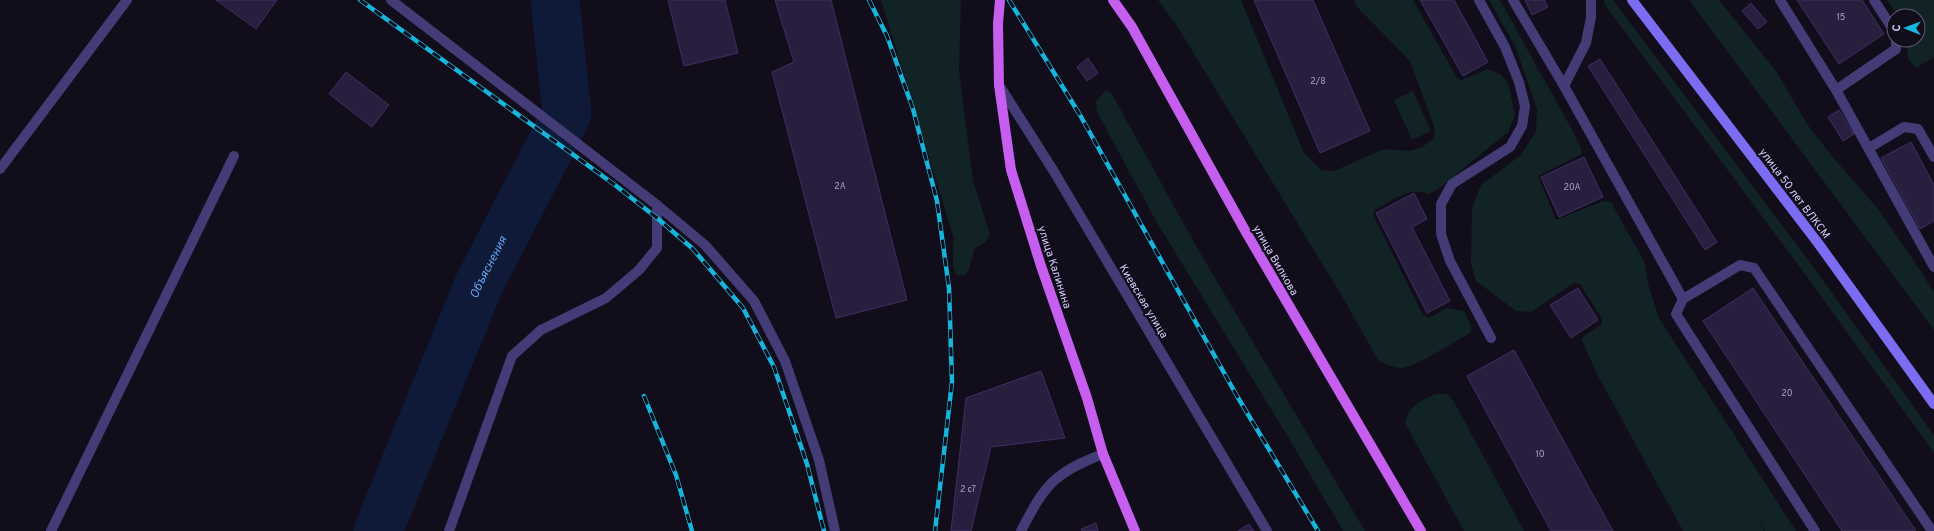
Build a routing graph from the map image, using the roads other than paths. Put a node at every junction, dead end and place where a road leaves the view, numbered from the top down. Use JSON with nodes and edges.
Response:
{"nodes":[{"id":1,"x":127,"y":0,"type":"edge"},
{"id":2,"x":392,"y":0,"type":"edge"},
{"id":3,"x":1000,"y":0,"type":"edge"},
{"id":4,"x":1113,"y":0,"type":"edge"},
{"id":5,"x":1479,"y":0,"type":"edge"},
{"id":6,"x":1513,"y":0,"type":"edge"},
{"id":7,"x":1591,"y":0,"type":"edge"},
{"id":8,"x":1632,"y":0,"type":"edge"},
{"id":9,"x":1780,"y":0,"type":"edge"},
{"id":10,"x":1874,"y":0,"type":"edge"},
{"id":11,"x":1886,"y":19,"type":"edge"},
{"id":12,"x":1896,"y":48,"type":"edge"},
{"id":13,"x":999,"y":85,"type":"junction"},
{"id":14,"x":1564,"y":86,"type":"junction"},
{"id":15,"x":1836,"y":90,"type":"junction"},
{"id":16,"x":1869,"y":148,"type":"junction"},
{"id":17,"x":234,"y":156,"type":"dead end"},
{"id":18,"x":1934,"y":157,"type":"edge"},
{"id":19,"x":0,"y":169,"type":"edge"},
{"id":20,"x":657,"y":205,"type":"junction"},
{"id":21,"x":1934,"y":267,"type":"edge"},
{"id":22,"x":1683,"y":299,"type":"junction"},
{"id":23,"x":1491,"y":338,"type":"dead end"},
{"id":24,"x":1934,"y":404,"type":"edge"},
{"id":25,"x":1103,"y":454,"type":"junction"},
{"id":26,"x":1026,"y":520,"type":"junction"},
{"id":27,"x":52,"y":531,"type":"edge"},
{"id":28,"x":449,"y":531,"type":"edge"},
{"id":29,"x":835,"y":531,"type":"edge"},
{"id":30,"x":1021,"y":531,"type":"edge"},
{"id":31,"x":1031,"y":531,"type":"edge"},
{"id":32,"x":1135,"y":531,"type":"edge"},
{"id":33,"x":1267,"y":531,"type":"edge"},
{"id":34,"x":1421,"y":531,"type":"edge"},
{"id":35,"x":1815,"y":531,"type":"edge"},
{"id":36,"x":1932,"y":531,"type":"edge"}],
"edges":[{"from":1,"to":19,"type":"street"},
{"from":2,"to":20,"type":"street"},
{"from":3,"to":13,"type":"main road","name":"улица Калинина"},
{"from":4,"to":34,"type":"main road","name":"улица Вилкова"},
{"from":5,"to":23,"type":"street"},
{"from":6,"to":14,"type":"street"},
{"from":7,"to":14,"type":"street"},
{"from":8,"to":24,"type":"main road","name":"улица 50 лет ВЛКСМ"},
{"from":9,"to":15,"type":"street"},
{"from":10,"to":11,"type":"street"},
{"from":12,"to":15,"type":"street"},
{"from":13,"to":25,"type":"main road","name":"улица Калинина"},
{"from":13,"to":33,"type":"street","name":"Киевская улица"},
{"from":14,"to":22,"type":"street"},
{"from":15,"to":16,"type":"street"},
{"from":16,"to":18,"type":"street"},
{"from":16,"to":21,"type":"street"},
{"from":17,"to":27,"type":"street"},
{"from":20,"to":28,"type":"street"},
{"from":20,"to":29,"type":"street"},
{"from":22,"to":35,"type":"street"},
{"from":22,"to":36,"type":"street"},
{"from":25,"to":26,"type":"street"},
{"from":25,"to":32,"type":"main road","name":"улица Калинина"},
{"from":26,"to":30,"type":"street"},
{"from":26,"to":31,"type":"street"}]}
